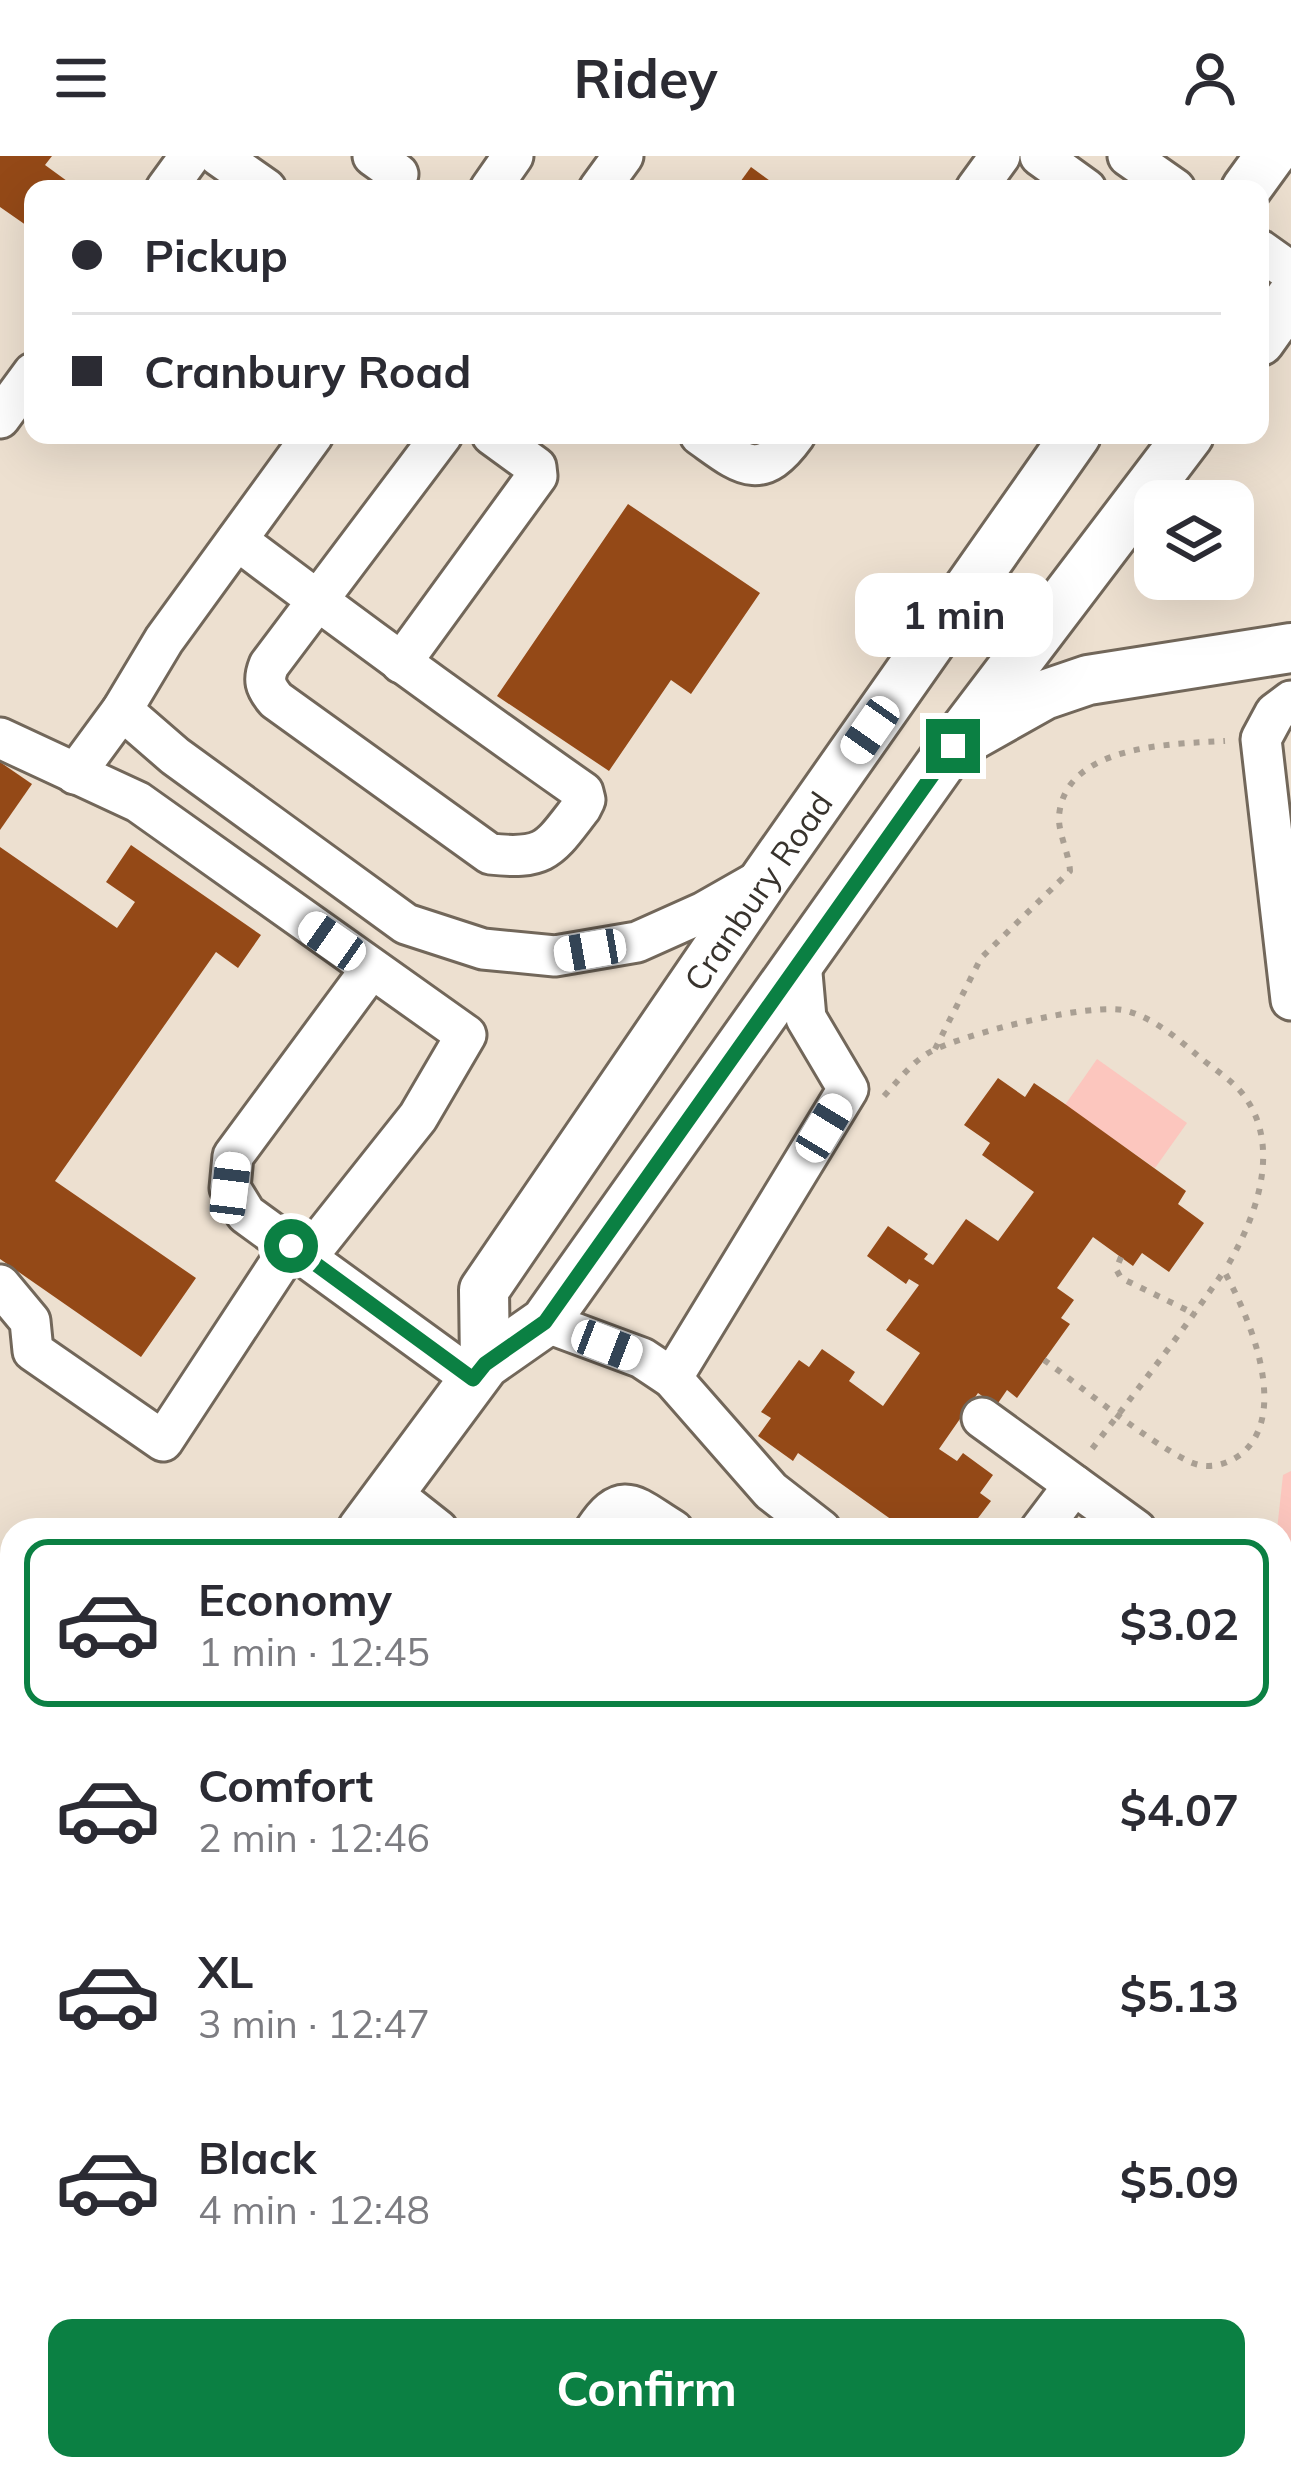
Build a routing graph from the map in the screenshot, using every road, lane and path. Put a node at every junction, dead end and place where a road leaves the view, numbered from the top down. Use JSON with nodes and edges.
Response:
{"nodes":[{"id":1,"x":219,"y":156,"type":"edge"},
{"id":2,"x":1040,"y":156,"type":"edge"},
{"id":3,"x":1128,"y":156,"type":"edge"},
{"id":4,"x":253,"y":180,"type":"edge"},
{"id":5,"x":1073,"y":180,"type":"edge"},
{"id":6,"x":1161,"y":180,"type":"edge"},
{"id":7,"x":24,"y":385,"type":"edge"},
{"id":8,"x":0,"y":418,"type":"edge"},
{"id":9,"x":307,"y":444,"type":"edge"},
{"id":10,"x":435,"y":444,"type":"edge"},
{"id":11,"x":505,"y":444,"type":"edge"},
{"id":12,"x":713,"y":444,"type":"edge"},
{"id":13,"x":789,"y":444,"type":"edge"},
{"id":14,"x":1070,"y":444,"type":"edge"},
{"id":15,"x":1182,"y":444,"type":"edge"},
{"id":16,"x":237,"y":541,"type":"junction"},
{"id":17,"x":316,"y":600,"type":"junction"},
{"id":18,"x":1291,"y":648,"type":"edge"},
{"id":19,"x":400,"y":663,"type":"junction"},
{"id":20,"x":1291,"y":701,"type":"edge"},
{"id":21,"x":122,"y":710,"type":"junction"},
{"id":22,"x":0,"y":738,"type":"edge"},
{"id":23,"x":1262,"y":739,"type":"junction"},
{"id":24,"x":953,"y":746,"type":"junction"},
{"id":25,"x":75,"y":774,"type":"junction"},
{"id":26,"x":766,"y":877,"type":"junction"},
{"id":27,"x":801,"y":962,"type":"junction"},
{"id":28,"x":371,"y":969,"type":"junction"},
{"id":29,"x":1291,"y":1000,"type":"edge"},
{"id":30,"x":935,"y":1049,"type":"junction"},
{"id":31,"x":861,"y":1098,"type":"junction"},
{"id":32,"x":299,"y":1252,"type":"junction"},
{"id":33,"x":1120,"y":1257,"type":"dead end"},
{"id":34,"x":1224,"y":1271,"type":"junction"},
{"id":35,"x":0,"y":1285,"type":"edge"},
{"id":36,"x":1195,"y":1313,"type":"junction"},
{"id":37,"x":545,"y":1322,"type":"junction"},
{"id":38,"x":1044,"y":1360,"type":"dead end"},
{"id":39,"x":479,"y":1372,"type":"junction"},
{"id":40,"x":672,"y":1378,"type":"junction"},
{"id":41,"x":1119,"y":1414,"type":"junction"},
{"id":42,"x":982,"y":1418,"type":"dead end"},
{"id":43,"x":1070,"y":1483,"type":"junction"},
{"id":44,"x":376,"y":1511,"type":"edge"},
{"id":45,"x":603,"y":1518,"type":"edge"},
{"id":46,"x":653,"y":1518,"type":"edge"},
{"id":47,"x":806,"y":1518,"type":"edge"},
{"id":48,"x":1048,"y":1518,"type":"edge"},
{"id":49,"x":1119,"y":1518,"type":"edge"}],
"edges":[{"from":1,"to":4,"type":"street"},
{"from":2,"to":5,"type":"street"},
{"from":3,"to":6,"type":"street"},
{"from":7,"to":8,"type":"street"},
{"from":9,"to":16,"type":"street"},
{"from":10,"to":17,"type":"street"},
{"from":11,"to":19,"type":"street"},
{"from":12,"to":13,"type":"street"},
{"from":14,"to":26,"type":"main road","name":"Cranbury Road"},
{"from":15,"to":24,"type":"main road"},
{"from":16,"to":17,"type":"street"},
{"from":16,"to":21,"type":"street"},
{"from":17,"to":19,"type":"street"},
{"from":17,"to":19,"type":"street"},
{"from":18,"to":24,"type":"main road"},
{"from":20,"to":23,"type":"street"},
{"from":21,"to":25,"type":"street"},
{"from":21,"to":26,"type":"street"},
{"from":22,"to":25,"type":"street"},
{"from":23,"to":29,"type":"street"},
{"from":23,"to":30,"type":"path"},
{"from":24,"to":27,"type":"main road"},
{"from":25,"to":28,"type":"street"},
{"from":26,"to":39,"type":"main road","name":"Cranbury Road"},
{"from":27,"to":31,"type":"street"},
{"from":27,"to":37,"type":"main road"},
{"from":28,"to":32,"type":"street"},
{"from":28,"to":32,"type":"street"},
{"from":30,"to":31,"type":"path"},
{"from":30,"to":34,"type":"path"},
{"from":31,"to":40,"type":"street"},
{"from":32,"to":35,"type":"street"},
{"from":32,"to":39,"type":"street"},
{"from":33,"to":36,"type":"path"},
{"from":34,"to":36,"type":"path"},
{"from":34,"to":41,"type":"path"},
{"from":36,"to":41,"type":"path"},
{"from":37,"to":39,"type":"main road"},
{"from":37,"to":40,"type":"street"},
{"from":38,"to":41,"type":"path"},
{"from":39,"to":44,"type":"main road"},
{"from":40,"to":47,"type":"street"},
{"from":41,"to":43,"type":"path"},
{"from":42,"to":43,"type":"street"},
{"from":43,"to":48,"type":"street"},
{"from":43,"to":49,"type":"street"},
{"from":45,"to":46,"type":"street"}]}
